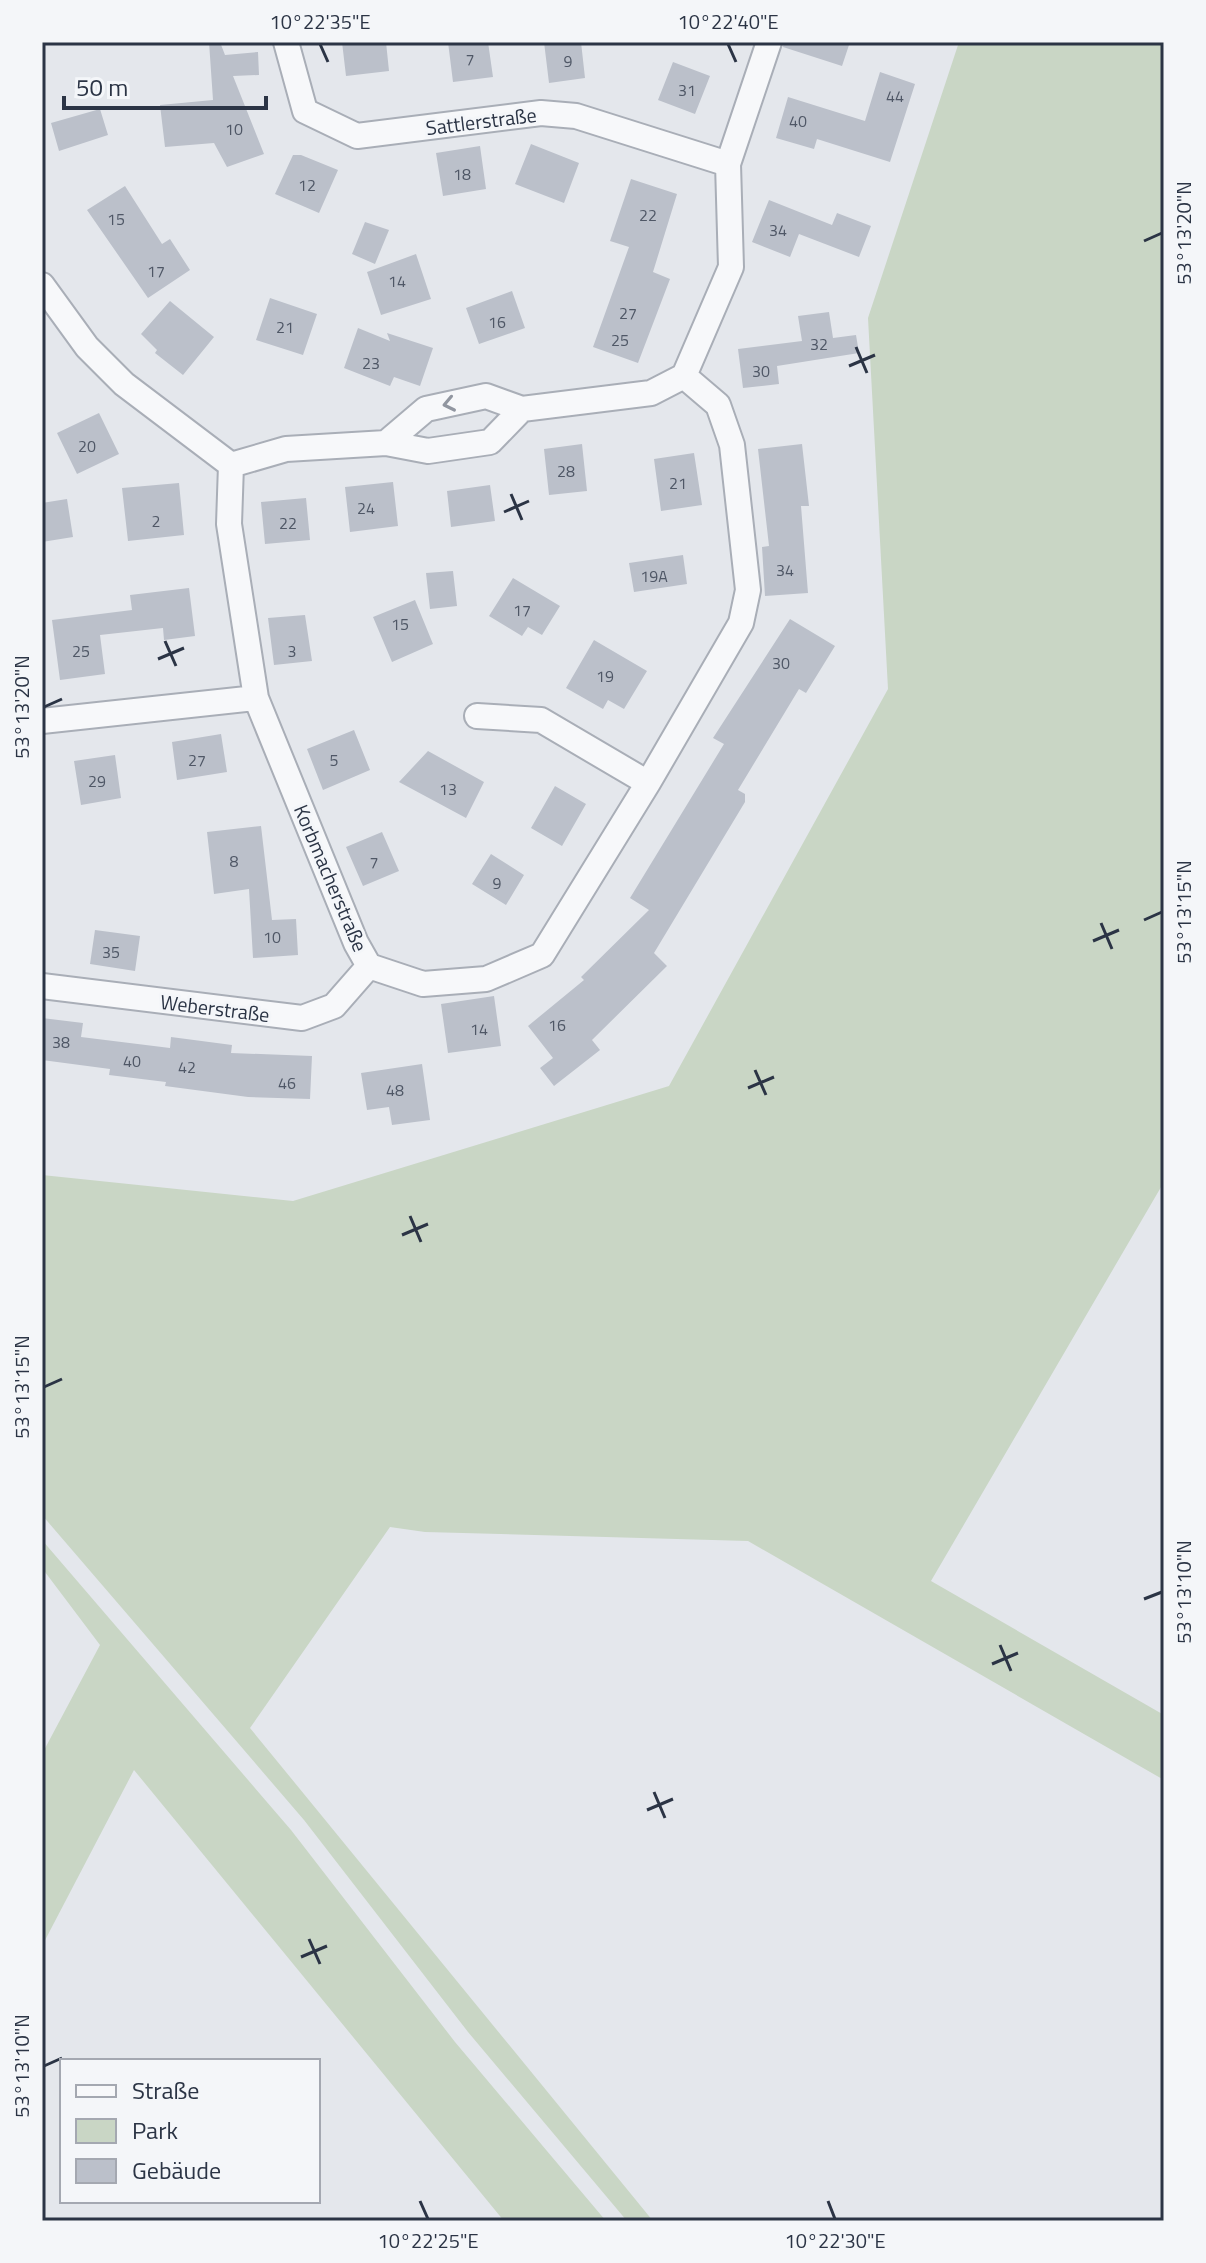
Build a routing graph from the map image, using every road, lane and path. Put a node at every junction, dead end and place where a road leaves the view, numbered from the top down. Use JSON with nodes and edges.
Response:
{"nodes":[{"id":1,"x":286,"y":42,"type":"edge"},
{"id":2,"x":769,"y":42,"type":"edge"},
{"id":3,"x":728,"y":164,"type":"junction"},
{"id":4,"x":42,"y":285,"type":"edge"},
{"id":5,"x":684,"y":376,"type":"junction"},
{"id":6,"x":522,"y":409,"type":"junction"},
{"id":7,"x":386,"y":443,"type":"junction"},
{"id":8,"x":231,"y":465,"type":"junction"},
{"id":9,"x":256,"y":698,"type":"junction"},
{"id":10,"x":477,"y":716,"type":"dead end"},
{"id":11,"x":42,"y":721,"type":"edge"},
{"id":12,"x":648,"y":783,"type":"junction"},
{"id":13,"x":369,"y":966,"type":"junction"},
{"id":14,"x":42,"y":986,"type":"edge"}],
"edges":[{"from":1,"to":3,"type":"street","name":"Sattlerstraße"},
{"from":2,"to":3,"type":"street"},
{"from":3,"to":5,"type":"street"},
{"from":4,"to":8,"type":"street"},
{"from":5,"to":6,"type":"street"},
{"from":5,"to":12,"type":"street","name":"Korbmacherstraße"},
{"from":6,"to":7,"type":"street"},
{"from":6,"to":7,"type":"street","one_way":true},
{"from":7,"to":8,"type":"street"},
{"from":8,"to":9,"type":"street","name":"Korbmacherstraße"},
{"from":9,"to":11,"type":"street"},
{"from":9,"to":13,"type":"street","name":"Korbmacherstraße"},
{"from":10,"to":12,"type":"street"},
{"from":12,"to":13,"type":"street","name":"Korbmacherstraße"},
{"from":13,"to":14,"type":"street","name":"Weberstraße"}]}
